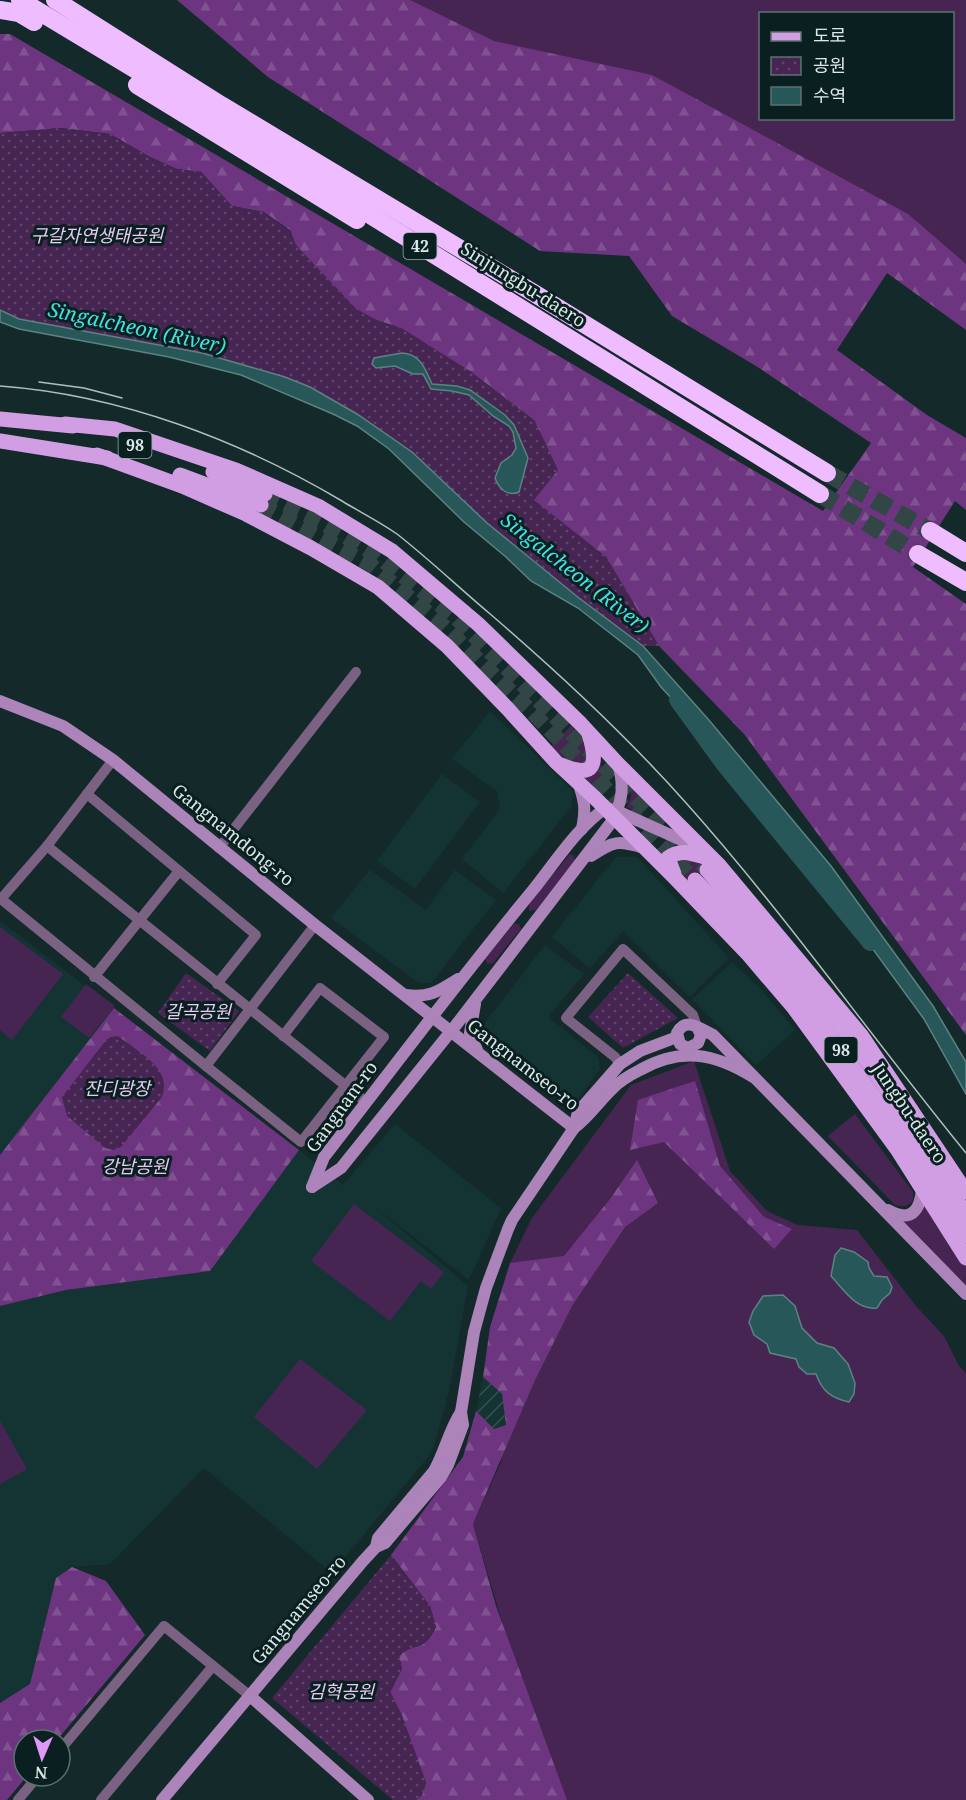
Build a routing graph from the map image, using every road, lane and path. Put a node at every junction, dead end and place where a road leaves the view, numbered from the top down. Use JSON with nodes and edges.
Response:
{"nodes":[{"id":1,"x":20,"y":0,"type":"edge"},
{"id":2,"x":56,"y":0,"type":"edge"},
{"id":3,"x":0,"y":10,"type":"edge"},
{"id":4,"x":565,"y":335,"type":"junction"},
{"id":5,"x":0,"y":418,"type":"edge"},
{"id":6,"x":65,"y":424,"type":"junction"},
{"id":7,"x":1,"y":441,"type":"edge"},
{"id":8,"x":97,"y":455,"type":"junction"},
{"id":9,"x":827,"y":473,"type":"tunnel mouth"},
{"id":10,"x":820,"y":494,"type":"tunnel mouth"},
{"id":11,"x":930,"y":531,"type":"tunnel mouth"},
{"id":12,"x":966,"y":553,"type":"edge"},
{"id":13,"x":918,"y":554,"type":"tunnel mouth"},
{"id":14,"x":966,"y":582,"type":"edge"},
{"id":15,"x":356,"y":672,"type":"dead end"},
{"id":16,"x":0,"y":701,"type":"edge"},
{"id":17,"x":589,"y":732,"type":"junction"},
{"id":18,"x":113,"y":760,"type":"junction"},
{"id":19,"x":556,"y":762,"type":"junction"},
{"id":20,"x":618,"y":764,"type":"junction"},
{"id":21,"x":578,"y":781,"type":"junction"},
{"id":22,"x":87,"y":794,"type":"junction"},
{"id":23,"x":613,"y":812,"type":"junction"},
{"id":24,"x":582,"y":831,"type":"junction"},
{"id":25,"x":597,"y":843,"type":"junction"},
{"id":26,"x":47,"y":846,"type":"junction"},
{"id":27,"x":219,"y":848,"type":"junction"},
{"id":28,"x":647,"y":849,"type":"junction"},
{"id":29,"x":582,"y":861,"type":"junction"},
{"id":30,"x":707,"y":868,"type":"junction"},
{"id":31,"x":179,"y":871,"type":"junction"},
{"id":32,"x":675,"y":878,"type":"junction"},
{"id":33,"x":138,"y":920,"type":"junction"},
{"id":34,"x":315,"y":925,"type":"junction"},
{"id":35,"x":467,"y":973,"type":"junction"},
{"id":36,"x":94,"y":977,"type":"junction"},
{"id":37,"x":217,"y":984,"type":"junction"},
{"id":38,"x":405,"y":995,"type":"junction"},
{"id":39,"x":477,"y":997,"type":"junction"},
{"id":40,"x":249,"y":1009,"type":"junction"},
{"id":41,"x":432,"y":1017,"type":"junction"},
{"id":42,"x":691,"y":1026,"type":"junction"},
{"id":43,"x":450,"y":1032,"type":"junction"},
{"id":44,"x":283,"y":1036,"type":"junction"},
{"id":45,"x":684,"y":1044,"type":"junction"},
{"id":46,"x":479,"y":1054,"type":"junction"},
{"id":47,"x":620,"y":1064,"type":"junction"},
{"id":48,"x":734,"y":1065,"type":"junction"},
{"id":49,"x":206,"y":1066,"type":"junction"},
{"id":50,"x":753,"y":1077,"type":"junction"},
{"id":51,"x":346,"y":1085,"type":"junction"},
{"id":52,"x":613,"y":1088,"type":"junction"},
{"id":53,"x":366,"y":1102,"type":"junction"},
{"id":54,"x":574,"y":1128,"type":"junction"},
{"id":55,"x":922,"y":1189,"type":"junction"},
{"id":56,"x":966,"y":1192,"type":"edge"},
{"id":57,"x":879,"y":1205,"type":"junction"},
{"id":58,"x":966,"y":1215,"type":"edge"},
{"id":59,"x":966,"y":1236,"type":"edge"},
{"id":60,"x":966,"y":1257,"type":"edge"},
{"id":61,"x":966,"y":1294,"type":"edge"},
{"id":62,"x":213,"y":1666,"type":"junction"},
{"id":63,"x":250,"y":1696,"type":"junction"},
{"id":64,"x":72,"y":1736,"type":"edge"},
{"id":65,"x":28,"y":1788,"type":"edge"},
{"id":66,"x":18,"y":1800,"type":"edge"},
{"id":67,"x":101,"y":1800,"type":"edge"},
{"id":68,"x":162,"y":1800,"type":"edge"},
{"id":69,"x":368,"y":1800,"type":"edge"}],
"edges":[{"from":1,"to":4,"type":"highway","name":"Sinjungbu-daero","number":"42"},
{"from":2,"to":9,"type":"highway","name":"Sinjungbu-daero","number":"42"},
{"from":3,"to":4,"type":"highway"},
{"from":4,"to":10,"type":"highway","name":"Sinjungbu-daero","number":"42"},
{"from":5,"to":6,"type":"main road","number":"98"},
{"from":6,"to":8,"type":"main road","number":"98"},
{"from":6,"to":17,"type":"main road"},
{"from":7,"to":8,"type":"main road","number":"98"},
{"from":8,"to":19,"type":"main road"},
{"from":11,"to":12,"type":"highway"},
{"from":13,"to":14,"type":"highway"},
{"from":15,"to":27,"type":"street"},
{"from":16,"to":18,"type":"street","name":"Gangnamdong-ro"},
{"from":17,"to":19,"type":"main road"},
{"from":17,"to":20,"type":"main road"},
{"from":18,"to":22,"type":"street"},
{"from":18,"to":27,"type":"street","name":"Gangnamdong-ro"},
{"from":19,"to":21,"type":"main road"},
{"from":20,"to":23,"type":"street"},
{"from":20,"to":30,"type":"main road"},
{"from":21,"to":23,"type":"main road"},
{"from":21,"to":24,"type":"street"},
{"from":22,"to":26,"type":"street"},
{"from":22,"to":31,"type":"street"},
{"from":23,"to":24,"type":"street","name":"Gangnam-ro"},
{"from":23,"to":25,"type":"street","name":"Gangnam-ro"},
{"from":23,"to":28,"type":"main road"},
{"from":23,"to":30,"type":"street"},
{"from":24,"to":25,"type":"street"},
{"from":24,"to":35,"type":"street","name":"Gangnam-ro"},
{"from":25,"to":29,"type":"street","name":"Gangnam-ro"},
{"from":26,"to":33,"type":"street"},
{"from":26,"to":36,"type":"street"},
{"from":27,"to":34,"type":"street","name":"Gangnamdong-ro"},
{"from":28,"to":29,"type":"street"},
{"from":28,"to":32,"type":"main road"},
{"from":29,"to":39,"type":"street","name":"Gangnam-ro"},
{"from":30,"to":32,"type":"main road"},
{"from":30,"to":56,"type":"main road"},
{"from":30,"to":58,"type":"main road","name":"Jungbu-daero","number":"98"},
{"from":30,"to":59,"type":"main road","name":"Jungbu-daero","number":"98"},
{"from":31,"to":33,"type":"street"},
{"from":31,"to":37,"type":"street"},
{"from":32,"to":55,"type":"main road"},
{"from":33,"to":36,"type":"street"},
{"from":33,"to":37,"type":"street"},
{"from":34,"to":38,"type":"street","name":"Gangnamdong-ro"},
{"from":34,"to":40,"type":"street"},
{"from":35,"to":38,"type":"street"},
{"from":35,"to":41,"type":"street","name":"Gangnam-ro"},
{"from":36,"to":49,"type":"street"},
{"from":37,"to":40,"type":"street"},
{"from":38,"to":41,"type":"street","name":"Gangnamdong-ro"},
{"from":39,"to":43,"type":"street","name":"Gangnam-ro"},
{"from":39,"to":46,"type":"street"},
{"from":40,"to":44,"type":"street"},
{"from":40,"to":49,"type":"street"},
{"from":41,"to":43,"type":"street","name":"Gangnamseo-ro"},
{"from":41,"to":53,"type":"street","name":"Gangnam-ro"},
{"from":42,"to":45,"type":"street"},
{"from":42,"to":45,"type":"street"},
{"from":42,"to":47,"type":"street"},
{"from":42,"to":50,"type":"street"},
{"from":43,"to":46,"type":"street","name":"Gangnamseo-ro"},
{"from":43,"to":53,"type":"street","name":"Gangnam-ro"},
{"from":44,"to":51,"type":"street"},
{"from":44,"to":51,"type":"street"},
{"from":45,"to":47,"type":"street"},
{"from":45,"to":48,"type":"street"},
{"from":45,"to":52,"type":"street"},
{"from":46,"to":54,"type":"street","name":"Gangnamseo-ro"},
{"from":47,"to":54,"type":"street"},
{"from":48,"to":50,"type":"street"},
{"from":48,"to":52,"type":"street"},
{"from":49,"to":51,"type":"street"},
{"from":50,"to":57,"type":"street"},
{"from":51,"to":53,"type":"street"},
{"from":52,"to":54,"type":"street"},
{"from":54,"to":63,"type":"street","name":"Gangnamseo-ro"},
{"from":55,"to":57,"type":"street"},
{"from":55,"to":60,"type":"main road"},
{"from":57,"to":61,"type":"street"},
{"from":62,"to":63,"type":"street"},
{"from":62,"to":64,"type":"street"},
{"from":62,"to":67,"type":"street"},
{"from":63,"to":68,"type":"street","name":"Gangnamseo-ro"},
{"from":63,"to":69,"type":"street"},
{"from":65,"to":66,"type":"street"}]}
